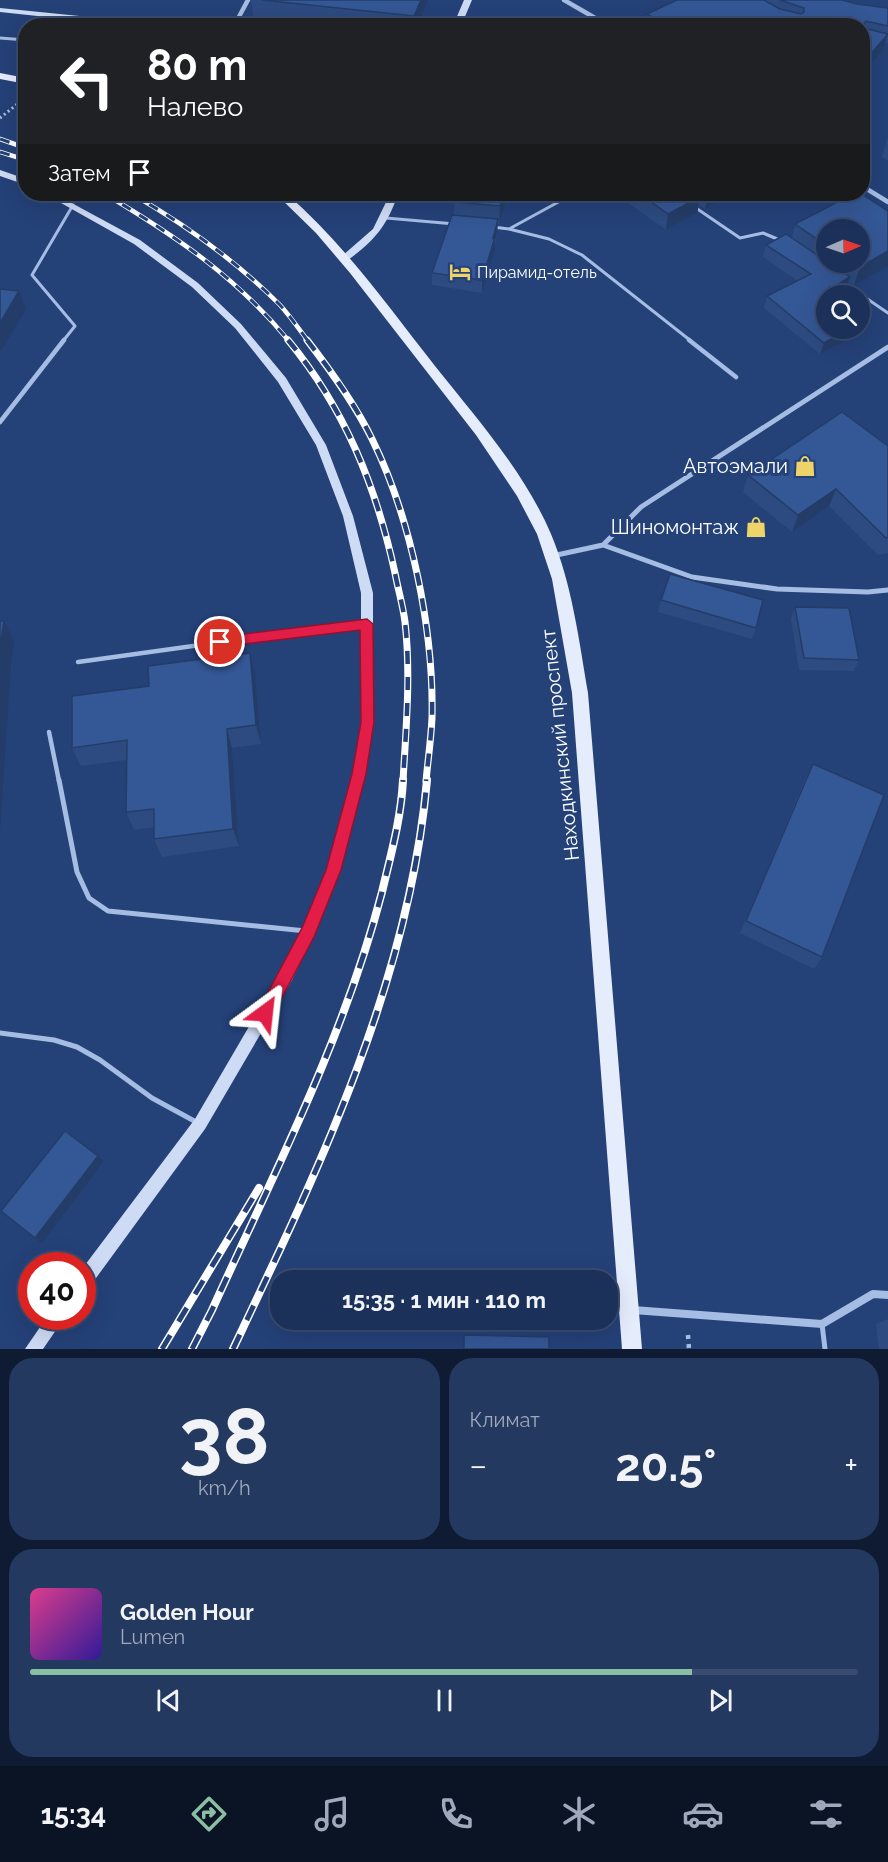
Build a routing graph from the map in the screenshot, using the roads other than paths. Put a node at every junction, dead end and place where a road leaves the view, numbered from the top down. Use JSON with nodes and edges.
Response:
{"nodes":[{"id":1,"x":248,"y":0,"type":"edge"},
{"id":2,"x":468,"y":0,"type":"edge"},
{"id":3,"x":564,"y":0,"type":"edge"},
{"id":4,"x":0,"y":10,"type":"edge"},
{"id":5,"x":71,"y":18,"type":"edge"},
{"id":6,"x":238,"y":18,"type":"edge"},
{"id":7,"x":460,"y":18,"type":"edge"},
{"id":8,"x":595,"y":18,"type":"edge"},
{"id":9,"x":0,"y":38,"type":"edge"},
{"id":10,"x":18,"y":39,"type":"edge"},
{"id":11,"x":0,"y":76,"type":"edge"},
{"id":12,"x":18,"y":79,"type":"edge"},
{"id":13,"x":0,"y":173,"type":"edge"},
{"id":14,"x":18,"y":179,"type":"edge"},
{"id":15,"x":870,"y":191,"type":"edge"},
{"id":16,"x":64,"y":201,"type":"edge"},
{"id":17,"x":289,"y":201,"type":"edge"},
{"id":18,"x":392,"y":201,"type":"edge"},
{"id":19,"x":560,"y":201,"type":"edge"},
{"id":20,"x":686,"y":201,"type":"edge"},
{"id":21,"x":888,"y":202,"type":"edge"},
{"id":22,"x":73,"y":205,"type":"junction"},
{"id":23,"x":386,"y":218,"type":"junction"},
{"id":24,"x":464,"y":225,"type":"edge"},
{"id":25,"x":487,"y":227,"type":"edge"},
{"id":26,"x":509,"y":229,"type":"junction"},
{"id":27,"x":790,"y":247,"type":"edge"},
{"id":28,"x":345,"y":258,"type":"junction"},
{"id":29,"x":839,"y":280,"type":"edge"},
{"id":30,"x":888,"y":314,"type":"edge"},
{"id":31,"x":888,"y":347,"type":"edge"},
{"id":32,"x":736,"y":377,"type":"dead end"},
{"id":33,"x":0,"y":422,"type":"edge"},
{"id":34,"x":603,"y":545,"type":"junction"},
{"id":35,"x":552,"y":556,"type":"junction"},
{"id":36,"x":888,"y":590,"type":"edge"},
{"id":37,"x":367,"y":624,"type":"junction"},
{"id":38,"x":78,"y":662,"type":"dead end"},
{"id":39,"x":48,"y":732,"type":"dead end"},
{"id":40,"x":308,"y":932,"type":"junction"},
{"id":41,"x":0,"y":1033,"type":"edge"},
{"id":42,"x":200,"y":1124,"type":"junction"},
{"id":43,"x":96,"y":1263,"type":"edge"},
{"id":44,"x":888,"y":1295,"type":"edge"},
{"id":45,"x":629,"y":1310,"type":"junction"},
{"id":46,"x":822,"y":1324,"type":"junction"},
{"id":47,"x":47,"y":1330,"type":"edge"},
{"id":48,"x":33,"y":1349,"type":"edge"},
{"id":49,"x":632,"y":1349,"type":"edge"},
{"id":50,"x":825,"y":1349,"type":"edge"}],
"edges":[{"from":1,"to":6,"type":"street"},
{"from":2,"to":7,"type":"street"},
{"from":3,"to":8,"type":"street"},
{"from":4,"to":5,"type":"street"},
{"from":9,"to":10,"type":"lane"},
{"from":11,"to":12,"type":"main road"},
{"from":13,"to":14,"type":"street"},
{"from":15,"to":21,"type":"street"},
{"from":16,"to":22,"type":"street"},
{"from":17,"to":28,"type":"main road","name":"Находкинский проспект"},
{"from":18,"to":23,"type":"street"},
{"from":19,"to":26,"type":"lane"},
{"from":20,"to":27,"type":"lane"},
{"from":22,"to":33,"type":"lane"},
{"from":22,"to":37,"type":"street"},
{"from":23,"to":24,"type":"lane"},
{"from":23,"to":28,"type":"street"},
{"from":25,"to":26,"type":"lane"},
{"from":26,"to":32,"type":"lane"},
{"from":28,"to":35,"type":"main road","name":"Находкинский проспект"},
{"from":29,"to":30,"type":"lane"},
{"from":31,"to":34,"type":"street"},
{"from":34,"to":35,"type":"street"},
{"from":34,"to":36,"type":"street"},
{"from":35,"to":45,"type":"main road","name":"Находкинский проспект"},
{"from":37,"to":38,"type":"lane"},
{"from":37,"to":40,"type":"street"},
{"from":39,"to":40,"type":"lane"},
{"from":40,"to":42,"type":"street"},
{"from":41,"to":42,"type":"lane"},
{"from":42,"to":43,"type":"street"},
{"from":44,"to":46,"type":"street"},
{"from":45,"to":46,"type":"street"},
{"from":45,"to":49,"type":"main road","name":"Находкинский проспект"},
{"from":46,"to":50,"type":"lane"},
{"from":47,"to":48,"type":"street"}]}
